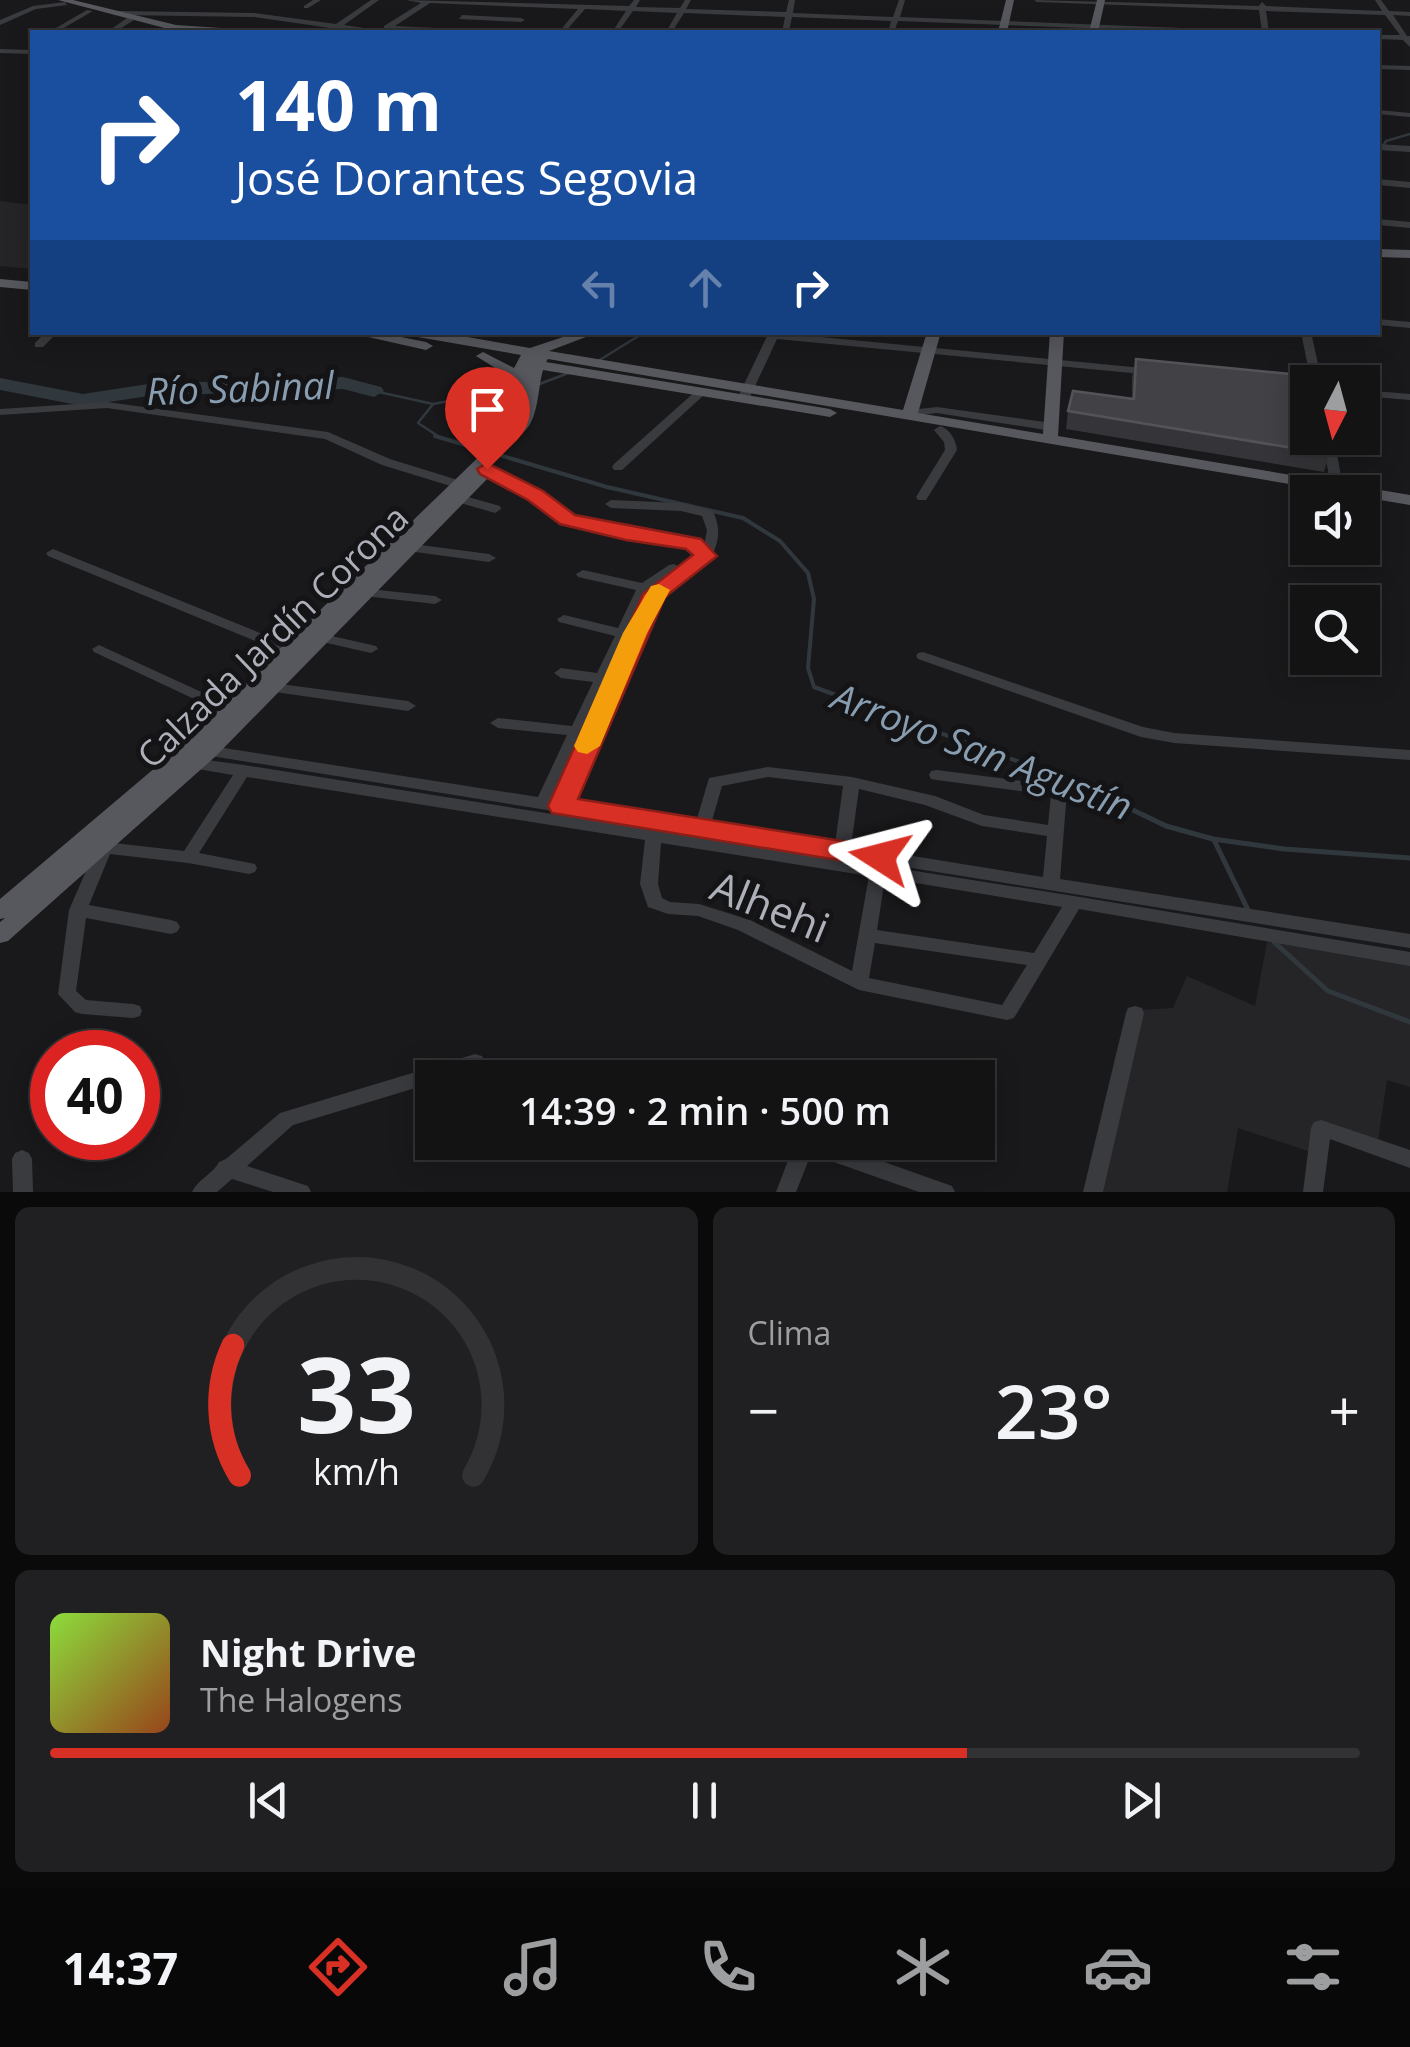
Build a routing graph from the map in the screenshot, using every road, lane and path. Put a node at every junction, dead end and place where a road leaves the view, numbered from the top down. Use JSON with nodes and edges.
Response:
{"nodes":[{"id":1,"x":34,"y":0,"type":"edge"},
{"id":2,"x":49,"y":0,"type":"edge"},
{"id":3,"x":80,"y":0,"type":"edge"},
{"id":4,"x":318,"y":0,"type":"edge"},
{"id":5,"x":376,"y":0,"type":"edge"},
{"id":6,"x":409,"y":0,"type":"edge"},
{"id":7,"x":588,"y":0,"type":"edge"},
{"id":8,"x":637,"y":0,"type":"edge"},
{"id":9,"x":688,"y":0,"type":"edge"},
{"id":10,"x":792,"y":0,"type":"edge"},
{"id":11,"x":902,"y":0,"type":"edge"},
{"id":12,"x":1010,"y":0,"type":"edge"},
{"id":13,"x":1037,"y":0,"type":"edge"},
{"id":14,"x":1378,"y":0,"type":"edge"},
{"id":15,"x":428,"y":1,"type":"edge"},
{"id":16,"x":1100,"y":1,"type":"edge"},
{"id":17,"x":64,"y":2,"type":"edge"},
{"id":18,"x":1176,"y":2,"type":"edge"},
{"id":19,"x":535,"y":3,"type":"edge"},
{"id":20,"x":1262,"y":4,"type":"edge"},
{"id":21,"x":306,"y":8,"type":"dead end"},
{"id":22,"x":582,"y":8,"type":"junction"},
{"id":23,"x":630,"y":10,"type":"junction"},
{"id":24,"x":89,"y":11,"type":"junction"},
{"id":25,"x":678,"y":13,"type":"junction"},
{"id":26,"x":1388,"y":13,"type":"junction"},
{"id":27,"x":120,"y":14,"type":"junction"},
{"id":28,"x":1410,"y":14,"type":"edge"},
{"id":29,"x":788,"y":17,"type":"junction"},
{"id":30,"x":462,"y":18,"type":"dead end"},
{"id":31,"x":130,"y":20,"type":"junction"},
{"id":32,"x":521,"y":20,"type":"junction"},
{"id":33,"x":894,"y":20,"type":"junction"},
{"id":34,"x":0,"y":21,"type":"edge"},
{"id":35,"x":336,"y":27,"type":"junction"},
{"id":36,"x":1002,"y":28,"type":"edge"},
{"id":37,"x":56,"y":30,"type":"edge"},
{"id":38,"x":113,"y":30,"type":"edge"},
{"id":39,"x":167,"y":30,"type":"edge"},
{"id":40,"x":168,"y":30,"type":"edge"},
{"id":41,"x":371,"y":30,"type":"edge"},
{"id":42,"x":384,"y":30,"type":"edge"},
{"id":43,"x":513,"y":30,"type":"edge"},
{"id":44,"x":564,"y":30,"type":"edge"},
{"id":45,"x":615,"y":30,"type":"edge"},
{"id":46,"x":670,"y":30,"type":"edge"},
{"id":47,"x":785,"y":30,"type":"edge"},
{"id":48,"x":891,"y":30,"type":"edge"},
{"id":49,"x":1093,"y":30,"type":"edge"},
{"id":50,"x":1176,"y":30,"type":"edge"},
{"id":51,"x":1265,"y":30,"type":"edge"},
{"id":52,"x":1380,"y":38,"type":"edge"},
{"id":53,"x":1408,"y":41,"type":"edge"},
{"id":54,"x":30,"y":45,"type":"edge"},
{"id":55,"x":0,"y":51,"type":"edge"},
{"id":56,"x":21,"y":51,"type":"junction"},
{"id":57,"x":30,"y":52,"type":"edge"},
{"id":58,"x":1380,"y":67,"type":"edge"},
{"id":59,"x":1410,"y":68,"type":"edge"},
{"id":60,"x":1380,"y":112,"type":"edge"},
{"id":61,"x":1410,"y":115,"type":"edge"},
{"id":62,"x":1380,"y":146,"type":"edge"},
{"id":63,"x":1406,"y":149,"type":"edge"},
{"id":64,"x":1380,"y":182,"type":"edge"},
{"id":65,"x":1410,"y":185,"type":"edge"},
{"id":66,"x":1380,"y":222,"type":"edge"},
{"id":67,"x":1410,"y":224,"type":"edge"},
{"id":68,"x":1380,"y":253,"type":"edge"},
{"id":69,"x":1410,"y":254,"type":"edge"},
{"id":70,"x":0,"y":274,"type":"edge"},
{"id":71,"x":30,"y":276,"type":"edge"},
{"id":72,"x":0,"y":283,"type":"edge"},
{"id":73,"x":30,"y":286,"type":"edge"},
{"id":74,"x":1380,"y":322,"type":"edge"},
{"id":75,"x":1410,"y":325,"type":"edge"},
{"id":76,"x":51,"y":335,"type":"edge"},
{"id":77,"x":368,"y":335,"type":"edge"},
{"id":78,"x":422,"y":335,"type":"edge"},
{"id":79,"x":588,"y":335,"type":"edge"},
{"id":80,"x":774,"y":335,"type":"edge"},
{"id":81,"x":784,"y":335,"type":"edge"},
{"id":82,"x":933,"y":335,"type":"edge"},
{"id":83,"x":1057,"y":335,"type":"edge"},
{"id":84,"x":1307,"y":335,"type":"edge"},
{"id":85,"x":39,"y":346,"type":"dead end"},
{"id":86,"x":930,"y":350,"type":"junction"},
{"id":87,"x":1054,"y":362,"type":"junction"},
{"id":88,"x":1314,"y":365,"type":"edge"},
{"id":89,"x":534,"y":369,"type":"junction"},
{"id":90,"x":1171,"y":374,"type":"edge"},
{"id":91,"x":701,"y":392,"type":"junction"},
{"id":92,"x":746,"y":393,"type":"junction"},
{"id":93,"x":1380,"y":395,"type":"edge"},
{"id":94,"x":1410,"y":398,"type":"edge"},
{"id":95,"x":910,"y":413,"type":"junction"},
{"id":96,"x":0,"y":415,"type":"edge"},
{"id":97,"x":871,"y":419,"type":"junction"},
{"id":98,"x":940,"y":430,"type":"junction"},
{"id":99,"x":1051,"y":432,"type":"junction"},
{"id":100,"x":494,"y":457,"type":"junction"},
{"id":101,"x":618,"y":467,"type":"dead end"},
{"id":102,"x":1290,"y":478,"type":"edge"},
{"id":103,"x":1290,"y":489,"type":"edge"},
{"id":104,"x":459,"y":491,"type":"junction"},
{"id":105,"x":1380,"y":495,"type":"edge"},
{"id":106,"x":922,"y":497,"type":"dead end"},
{"id":107,"x":1410,"y":500,"type":"edge"},
{"id":108,"x":611,"y":504,"type":"dead end"},
{"id":109,"x":1380,"y":505,"type":"edge"},
{"id":110,"x":495,"y":509,"type":"dead end"},
{"id":111,"x":1410,"y":510,"type":"edge"},
{"id":112,"x":413,"y":548,"type":"junction"},
{"id":113,"x":706,"y":552,"type":"junction"},
{"id":114,"x":53,"y":553,"type":"dead end"},
{"id":115,"x":489,"y":558,"type":"dead end"},
{"id":116,"x":583,"y":574,"type":"dead end"},
{"id":117,"x":644,"y":588,"type":"junction"},
{"id":118,"x":369,"y":593,"type":"junction"},
{"id":119,"x":435,"y":600,"type":"dead end"},
{"id":120,"x":639,"y":611,"type":"junction"},
{"id":121,"x":564,"y":619,"type":"dead end"},
{"id":122,"x":621,"y":633,"type":"junction"},
{"id":123,"x":323,"y":638,"type":"junction"},
{"id":124,"x":371,"y":649,"type":"dead end"},
{"id":125,"x":99,"y":650,"type":"dead end"},
{"id":126,"x":292,"y":651,"type":"junction"},
{"id":127,"x":923,"y":656,"type":"dead end"},
{"id":128,"x":560,"y":673,"type":"dead end"},
{"id":129,"x":599,"y":678,"type":"junction"},
{"id":130,"x":273,"y":688,"type":"junction"},
{"id":131,"x":597,"y":703,"type":"junction"},
{"id":132,"x":408,"y":706,"type":"dead end"},
{"id":133,"x":229,"y":710,"type":"junction"},
{"id":134,"x":498,"y":723,"type":"dead end"},
{"id":135,"x":575,"y":732,"type":"junction"},
{"id":136,"x":1410,"y":754,"type":"edge"},
{"id":137,"x":192,"y":756,"type":"junction"},
{"id":138,"x":244,"y":770,"type":"junction"},
{"id":139,"x":937,"y":776,"type":"dead end"},
{"id":140,"x":852,"y":782,"type":"junction"},
{"id":141,"x":476,"y":801,"type":"junction"},
{"id":142,"x":543,"y":804,"type":"junction"},
{"id":143,"x":562,"y":806,"type":"junction"},
{"id":144,"x":654,"y":828,"type":"junction"},
{"id":145,"x":702,"y":829,"type":"junction"},
{"id":146,"x":1055,"y":832,"type":"junction"},
{"id":147,"x":106,"y":844,"type":"junction"},
{"id":148,"x":842,"y":851,"type":"junction"},
{"id":149,"x":813,"y":854,"type":"junction"},
{"id":150,"x":188,"y":857,"type":"junction"},
{"id":151,"x":249,"y":868,"type":"dead end"},
{"id":152,"x":878,"y":872,"type":"junction"},
{"id":153,"x":1051,"y":884,"type":"junction"},
{"id":154,"x":1074,"y":902,"type":"junction"},
{"id":155,"x":1144,"y":906,"type":"junction"},
{"id":156,"x":78,"y":910,"type":"junction"},
{"id":157,"x":0,"y":911,"type":"edge"},
{"id":158,"x":171,"y":927,"type":"dead end"},
{"id":159,"x":1375,"y":934,"type":"junction"},
{"id":160,"x":0,"y":935,"type":"edge"},
{"id":161,"x":868,"y":935,"type":"junction"},
{"id":162,"x":1410,"y":941,"type":"edge"},
{"id":163,"x":1380,"y":954,"type":"junction"},
{"id":164,"x":1410,"y":959,"type":"edge"},
{"id":165,"x":1038,"y":960,"type":"junction"},
{"id":166,"x":858,"y":983,"type":"junction"},
{"id":167,"x":133,"y":1012,"type":"dead end"},
{"id":168,"x":1135,"y":1013,"type":"dead end"},
{"id":169,"x":415,"y":1080,"type":"edge"},
{"id":170,"x":22,"y":1159,"type":"dead end"},
{"id":171,"x":1410,"y":1159,"type":"edge"},
{"id":172,"x":798,"y":1160,"type":"edge"},
{"id":173,"x":854,"y":1160,"type":"edge"},
{"id":174,"x":226,"y":1168,"type":"junction"},
{"id":175,"x":23,"y":1192,"type":"edge"},
{"id":176,"x":202,"y":1192,"type":"edge"},
{"id":177,"x":301,"y":1192,"type":"edge"},
{"id":178,"x":786,"y":1192,"type":"edge"},
{"id":179,"x":945,"y":1192,"type":"edge"},
{"id":180,"x":1093,"y":1192,"type":"edge"},
{"id":181,"x":1313,"y":1192,"type":"edge"}],
"edges":[{"from":1,"to":34,"type":"street"},
{"from":2,"to":17,"type":"main road"},
{"from":3,"to":27,"type":"main road"},
{"from":4,"to":21,"type":"street"},
{"from":5,"to":35,"type":"street"},
{"from":6,"to":15,"type":"street"},
{"from":7,"to":22,"type":"street"},
{"from":8,"to":23,"type":"street"},
{"from":9,"to":25,"type":"street"},
{"from":10,"to":29,"type":"street"},
{"from":11,"to":33,"type":"street"},
{"from":12,"to":36,"type":"main road"},
{"from":13,"to":16,"type":"street"},
{"from":14,"to":26,"type":"street"},
{"from":15,"to":19,"type":"street"},
{"from":15,"to":42,"type":"street"},
{"from":16,"to":18,"type":"street"},
{"from":16,"to":49,"type":"main road"},
{"from":17,"to":24,"type":"main road"},
{"from":17,"to":27,"type":"main road"},
{"from":17,"to":34,"type":"street"},
{"from":18,"to":20,"type":"street"},
{"from":18,"to":50,"type":"street"},
{"from":19,"to":22,"type":"street"},
{"from":19,"to":32,"type":"street"},
{"from":20,"to":26,"type":"street"},
{"from":20,"to":51,"type":"street"},
{"from":22,"to":23,"type":"street"},
{"from":22,"to":44,"type":"street"},
{"from":23,"to":25,"type":"street"},
{"from":23,"to":45,"type":"street"},
{"from":24,"to":31,"type":"main road"},
{"from":24,"to":37,"type":"street"},
{"from":25,"to":29,"type":"street"},
{"from":25,"to":46,"type":"street"},
{"from":26,"to":28,"type":"street"},
{"from":26,"to":53,"type":"street"},
{"from":27,"to":35,"type":"street"},
{"from":27,"to":40,"type":"main road"},
{"from":29,"to":33,"type":"street"},
{"from":29,"to":47,"type":"street"},
{"from":30,"to":32,"type":"street"},
{"from":31,"to":38,"type":"street"},
{"from":31,"to":39,"type":"main road"},
{"from":32,"to":43,"type":"street"},
{"from":33,"to":36,"type":"street"},
{"from":33,"to":48,"type":"street"},
{"from":35,"to":41,"type":"street"},
{"from":36,"to":49,"type":"street"},
{"from":52,"to":53,"type":"street"},
{"from":54,"to":56,"type":"street"},
{"from":55,"to":56,"type":"street"},
{"from":56,"to":57,"type":"street"},
{"from":58,"to":59,"type":"street"},
{"from":60,"to":61,"type":"street"},
{"from":62,"to":63,"type":"street"},
{"from":64,"to":65,"type":"street"},
{"from":66,"to":67,"type":"street"},
{"from":68,"to":69,"type":"main road"},
{"from":70,"to":71,"type":"main road"},
{"from":72,"to":73,"type":"main road"},
{"from":74,"to":75,"type":"street"},
{"from":76,"to":85,"type":"street"},
{"from":77,"to":89,"type":"main road"},
{"from":78,"to":89,"type":"main road"},
{"from":79,"to":89,"type":"main road"},
{"from":80,"to":92,"type":"street"},
{"from":81,"to":86,"type":"street"},
{"from":82,"to":86,"type":"main road"},
{"from":83,"to":87,"type":"main road"},
{"from":84,"to":88,"type":"street"},
{"from":86,"to":87,"type":"street"},
{"from":86,"to":95,"type":"main road"},
{"from":87,"to":90,"type":"street"},
{"from":87,"to":99,"type":"main road"},
{"from":89,"to":91,"type":"main road"},
{"from":89,"to":92,"type":"main road"},
{"from":89,"to":100,"type":"main road","name":"Calzada Jardín Corona"},
{"from":91,"to":92,"type":"main road"},
{"from":91,"to":101,"type":"street"},
{"from":92,"to":95,"type":"main road"},
{"from":92,"to":97,"type":"main road"},
{"from":93,"to":94,"type":"street"},
{"from":95,"to":97,"type":"main road"},
{"from":95,"to":98,"type":"main road"},
{"from":95,"to":99,"type":"main road"},
{"from":96,"to":104,"type":"street"},
{"from":97,"to":98,"type":"main road"},
{"from":98,"to":103,"type":"main road"},
{"from":98,"to":106,"type":"street"},
{"from":99,"to":102,"type":"main road"},
{"from":100,"to":104,"type":"main road","name":"Calzada Jardín Corona"},
{"from":100,"to":113,"type":"street"},
{"from":104,"to":110,"type":"street"},
{"from":104,"to":112,"type":"main road","name":"Calzada Jardín Corona"},
{"from":104,"to":126,"type":"main road","name":"Calzada Jardín Corona"},
{"from":105,"to":107,"type":"main road"},
{"from":108,"to":113,"type":"street"},
{"from":109,"to":111,"type":"main road"},
{"from":112,"to":115,"type":"street"},
{"from":112,"to":118,"type":"main road","name":"Calzada Jardín Corona"},
{"from":113,"to":117,"type":"street"},
{"from":113,"to":120,"type":"street"},
{"from":114,"to":126,"type":"street"},
{"from":116,"to":117,"type":"street"},
{"from":117,"to":120,"type":"street"},
{"from":118,"to":119,"type":"street"},
{"from":118,"to":123,"type":"main road","name":"Calzada Jardín Corona"},
{"from":120,"to":122,"type":"street"},
{"from":120,"to":131,"type":"street"},
{"from":121,"to":122,"type":"street"},
{"from":122,"to":129,"type":"street"},
{"from":123,"to":124,"type":"street"},
{"from":123,"to":130,"type":"main road","name":"Calzada Jardín Corona"},
{"from":125,"to":133,"type":"street"},
{"from":126,"to":133,"type":"main road","name":"Calzada Jardín Corona"},
{"from":127,"to":136,"type":"street"},
{"from":128,"to":129,"type":"street"},
{"from":129,"to":131,"type":"street"},
{"from":130,"to":132,"type":"street"},
{"from":130,"to":137,"type":"main road","name":"Calzada Jardín Corona"},
{"from":131,"to":135,"type":"street"},
{"from":131,"to":143,"type":"street"},
{"from":133,"to":137,"type":"main road","name":"Calzada Jardín Corona"},
{"from":134,"to":135,"type":"street"},
{"from":135,"to":142,"type":"street"},
{"from":137,"to":138,"type":"street"},
{"from":137,"to":141,"type":"street"},
{"from":137,"to":147,"type":"main road","name":"Calzada Jardín Corona"},
{"from":137,"to":157,"type":"main road","name":"Calzada Jardín Corona"},
{"from":138,"to":141,"type":"street"},
{"from":138,"to":150,"type":"street"},
{"from":139,"to":146,"type":"street"},
{"from":140,"to":145,"type":"street"},
{"from":140,"to":146,"type":"street"},
{"from":140,"to":148,"type":"street"},
{"from":141,"to":142,"type":"street"},
{"from":141,"to":144,"type":"street"},
{"from":142,"to":143,"type":"street"},
{"from":143,"to":144,"type":"street"},
{"from":144,"to":145,"type":"street"},
{"from":144,"to":149,"type":"street"},
{"from":144,"to":166,"type":"street","name":"Alhehi"},
{"from":145,"to":149,"type":"street"},
{"from":146,"to":153,"type":"street"},
{"from":147,"to":150,"type":"street"},
{"from":147,"to":156,"type":"street"},
{"from":147,"to":160,"type":"main road","name":"Calzada Jardín Corona"},
{"from":148,"to":149,"type":"street"},
{"from":148,"to":153,"type":"street"},
{"from":149,"to":152,"type":"street"},
{"from":150,"to":151,"type":"street"},
{"from":152,"to":154,"type":"street"},
{"from":152,"to":161,"type":"street"},
{"from":153,"to":155,"type":"street"},
{"from":154,"to":155,"type":"street"},
{"from":154,"to":165,"type":"street"},
{"from":155,"to":159,"type":"street"},
{"from":155,"to":163,"type":"street"},
{"from":156,"to":158,"type":"street"},
{"from":156,"to":167,"type":"street"},
{"from":159,"to":162,"type":"street"},
{"from":159,"to":163,"type":"street"},
{"from":161,"to":165,"type":"street"},
{"from":161,"to":166,"type":"street"},
{"from":163,"to":164,"type":"street"},
{"from":165,"to":166,"type":"street","name":"Alhehi"},
{"from":168,"to":180,"type":"street"},
{"from":169,"to":174,"type":"street"},
{"from":170,"to":175,"type":"street"},
{"from":171,"to":181,"type":"street"},
{"from":172,"to":178,"type":"street"},
{"from":173,"to":179,"type":"street"},
{"from":174,"to":176,"type":"street"},
{"from":174,"to":177,"type":"street"}]}
